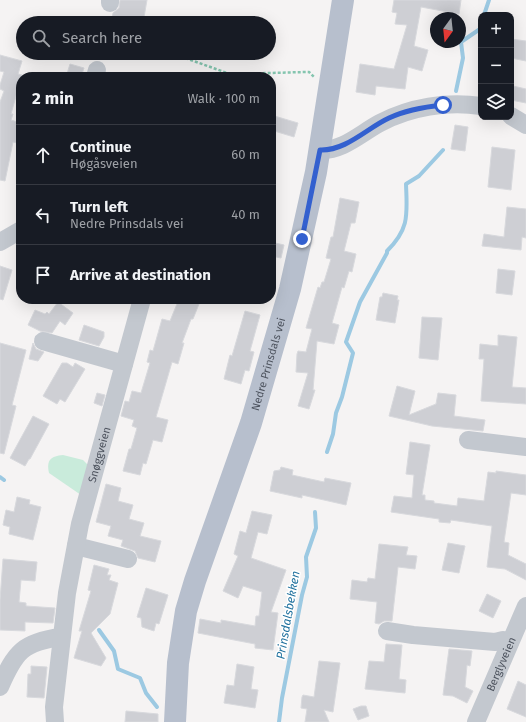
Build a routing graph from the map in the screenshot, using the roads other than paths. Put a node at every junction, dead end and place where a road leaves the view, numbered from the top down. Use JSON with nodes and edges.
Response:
{"nodes":[{"id":1,"x":343,"y":0,"type":"edge"},
{"id":2,"x":478,"y":106,"type":"edge"},
{"id":3,"x":514,"y":118,"type":"edge"},
{"id":4,"x":526,"y":125,"type":"edge"},
{"id":5,"x":320,"y":150,"type":"junction"},
{"id":6,"x":16,"y":233,"type":"edge"},
{"id":7,"x":0,"y":242,"type":"edge"},
{"id":8,"x":141,"y":304,"type":"edge"},
{"id":9,"x":43,"y":340,"type":"dead end"},
{"id":10,"x":124,"y":364,"type":"junction"},
{"id":11,"x":468,"y":440,"type":"dead end"},
{"id":12,"x":526,"y":447,"type":"edge"},
{"id":13,"x":76,"y":546,"type":"junction"},
{"id":14,"x":128,"y":559,"type":"dead end"},
{"id":15,"x":526,"y":606,"type":"edge"},
{"id":16,"x":406,"y":622,"type":"dead end"},
{"id":17,"x":387,"y":631,"type":"dead end"},
{"id":18,"x":61,"y":637,"type":"junction"},
{"id":19,"x":507,"y":641,"type":"junction"},
{"id":20,"x":0,"y":687,"type":"edge"},
{"id":21,"x":55,"y":722,"type":"edge"},
{"id":22,"x":175,"y":722,"type":"edge"},
{"id":23,"x":476,"y":722,"type":"edge"}],
"edges":[{"from":1,"to":5,"type":"main road","name":"Nedre Prinsdals vei"},
{"from":2,"to":5,"type":"street"},
{"from":3,"to":4,"type":"street"},
{"from":5,"to":22,"type":"main road","name":"Nedre Prinsdals vei"},
{"from":6,"to":7,"type":"street"},
{"from":8,"to":10,"type":"street","name":"Snøggveien"},
{"from":9,"to":10,"type":"street"},
{"from":10,"to":13,"type":"street","name":"Snøggveien"},
{"from":11,"to":12,"type":"street"},
{"from":13,"to":14,"type":"street"},
{"from":13,"to":18,"type":"street","name":"Snøggveien"},
{"from":15,"to":19,"type":"street","name":"Berglyveien"},
{"from":16,"to":19,"type":"street"},
{"from":17,"to":19,"type":"street"},
{"from":18,"to":20,"type":"street"},
{"from":18,"to":21,"type":"street","name":"Snøggveien"},
{"from":19,"to":23,"type":"street","name":"Berglyveien"}]}
